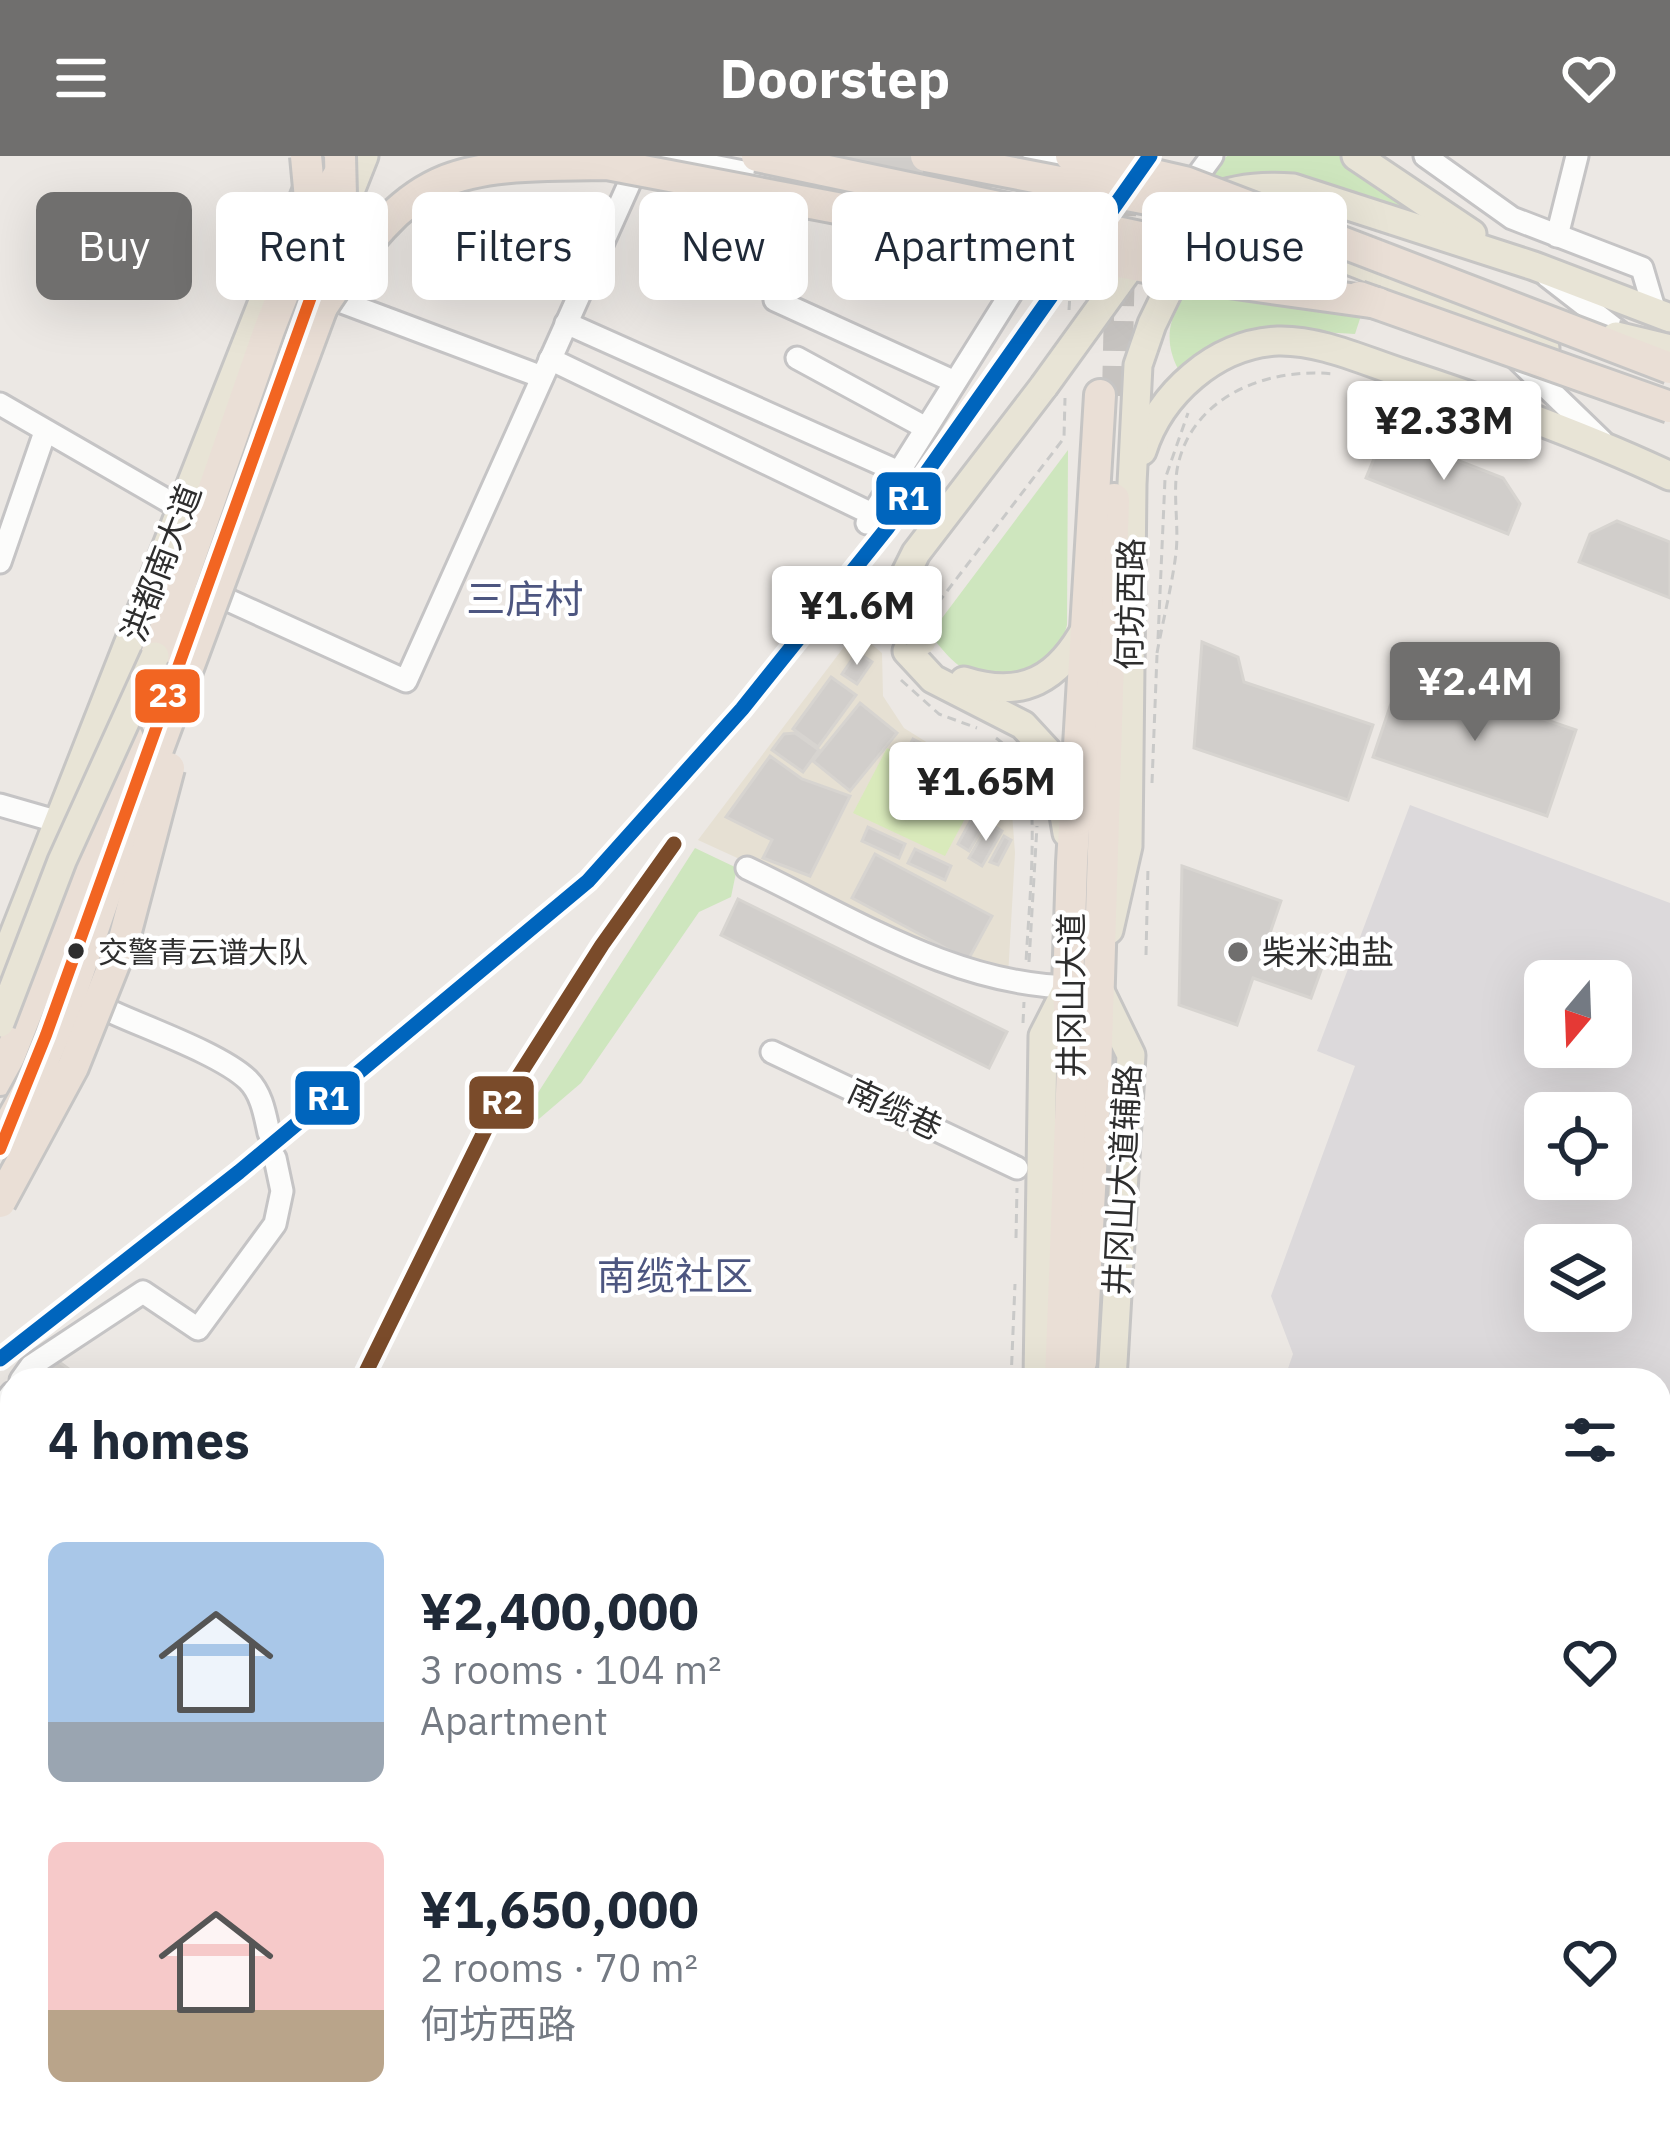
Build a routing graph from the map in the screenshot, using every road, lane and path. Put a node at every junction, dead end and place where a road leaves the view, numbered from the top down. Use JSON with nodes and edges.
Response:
{"nodes":[{"id":1,"x":306,"y":156,"type":"edge"},
{"id":2,"x":320,"y":156,"type":"edge"},
{"id":3,"x":340,"y":156,"type":"edge"},
{"id":4,"x":351,"y":156,"type":"edge"},
{"id":5,"x":364,"y":156,"type":"edge"},
{"id":6,"x":641,"y":156,"type":"edge"},
{"id":7,"x":664,"y":156,"type":"edge"},
{"id":8,"x":757,"y":156,"type":"edge"},
{"id":9,"x":800,"y":156,"type":"edge"},
{"id":10,"x":926,"y":156,"type":"edge"},
{"id":11,"x":1034,"y":156,"type":"edge"},
{"id":12,"x":1071,"y":156,"type":"edge"},
{"id":13,"x":1212,"y":156,"type":"edge"},
{"id":14,"x":1356,"y":156,"type":"edge"},
{"id":15,"x":1425,"y":156,"type":"edge"},
{"id":16,"x":1577,"y":156,"type":"edge"},
{"id":17,"x":309,"y":192,"type":"edge"},
{"id":18,"x":329,"y":192,"type":"edge"},
{"id":19,"x":341,"y":192,"type":"edge"},
{"id":20,"x":352,"y":192,"type":"edge"},
{"id":21,"x":870,"y":192,"type":"edge"},
{"id":22,"x":934,"y":192,"type":"edge"},
{"id":23,"x":1059,"y":192,"type":"edge"},
{"id":24,"x":1189,"y":192,"type":"edge"},
{"id":25,"x":1220,"y":192,"type":"edge"},
{"id":26,"x":1305,"y":192,"type":"edge"},
{"id":27,"x":1347,"y":205,"type":"edge"},
{"id":28,"x":388,"y":221,"type":"edge"},
{"id":29,"x":1347,"y":231,"type":"edge"},
{"id":30,"x":1557,"y":236,"type":"junction"},
{"id":31,"x":1347,"y":261,"type":"edge"},
{"id":32,"x":1142,"y":265,"type":"edge"},
{"id":33,"x":1534,"y":266,"type":"junction"},
{"id":34,"x":281,"y":300,"type":"edge"},
{"id":35,"x":317,"y":300,"type":"edge"},
{"id":36,"x":320,"y":300,"type":"edge"},
{"id":37,"x":776,"y":300,"type":"dead end"},
{"id":38,"x":1006,"y":300,"type":"edge"},
{"id":39,"x":1070,"y":300,"type":"edge"},
{"id":40,"x":1164,"y":300,"type":"edge"},
{"id":41,"x":1378,"y":303,"type":"junction"},
{"id":42,"x":1511,"y":309,"type":"junction"},
{"id":43,"x":1662,"y":315,"type":"edge"},
{"id":44,"x":1069,"y":320,"type":"dead end"},
{"id":45,"x":1477,"y":321,"type":"junction"},
{"id":46,"x":566,"y":323,"type":"junction"},
{"id":47,"x":1504,"y":346,"type":"junction"},
{"id":48,"x":1670,"y":349,"type":"edge"},
{"id":49,"x":797,"y":358,"type":"dead end"},
{"id":50,"x":546,"y":368,"type":"junction"},
{"id":51,"x":1670,"y":372,"type":"edge"},
{"id":52,"x":1345,"y":376,"type":"dead end"},
{"id":53,"x":955,"y":382,"type":"junction"},
{"id":54,"x":1053,"y":394,"type":"junction"},
{"id":55,"x":1670,"y":398,"type":"edge"},
{"id":56,"x":1182,"y":401,"type":"dead end"},
{"id":57,"x":0,"y":404,"type":"edge"},
{"id":58,"x":1670,"y":407,"type":"edge"},
{"id":59,"x":1670,"y":423,"type":"edge"},
{"id":60,"x":926,"y":428,"type":"junction"},
{"id":61,"x":45,"y":432,"type":"junction"},
{"id":62,"x":1607,"y":446,"type":"junction"},
{"id":63,"x":899,"y":472,"type":"junction"},
{"id":64,"x":1670,"y":472,"type":"edge"},
{"id":65,"x":1132,"y":484,"type":"junction"},
{"id":66,"x":182,"y":509,"type":"junction"},
{"id":67,"x":0,"y":562,"type":"edge"},
{"id":68,"x":209,"y":599,"type":"junction"},
{"id":69,"x":917,"y":605,"type":"junction"},
{"id":70,"x":1087,"y":626,"type":"junction"},
{"id":71,"x":1157,"y":653,"type":"junction"},
{"id":72,"x":908,"y":655,"type":"junction"},
{"id":73,"x":155,"y":656,"type":"junction"},
{"id":74,"x":1148,"y":793,"type":"dead end"},
{"id":75,"x":0,"y":805,"type":"edge"},
{"id":76,"x":59,"y":822,"type":"junction"},
{"id":77,"x":1037,"y":826,"type":"dead end"},
{"id":78,"x":97,"y":833,"type":"junction"},
{"id":79,"x":1072,"y":863,"type":"junction"},
{"id":80,"x":1148,"y":867,"type":"dead end"},
{"id":81,"x":747,"y":868,"type":"dead end"},
{"id":82,"x":1033,"y":945,"type":"dead end"},
{"id":83,"x":1026,"y":948,"type":"dead end"},
{"id":84,"x":1146,"y":955,"type":"dead end"},
{"id":85,"x":0,"y":970,"type":"edge"},
{"id":86,"x":1083,"y":987,"type":"junction"},
{"id":87,"x":68,"y":1002,"type":"junction"},
{"id":88,"x":0,"y":1023,"type":"edge"},
{"id":89,"x":772,"y":1052,"type":"dead end"},
{"id":90,"x":0,"y":1080,"type":"edge"},
{"id":91,"x":269,"y":1133,"type":"dead end"},
{"id":92,"x":0,"y":1145,"type":"edge"},
{"id":93,"x":274,"y":1158,"type":"dead end"},
{"id":94,"x":1017,"y":1168,"type":"dead end"},
{"id":95,"x":0,"y":1202,"type":"edge"},
{"id":96,"x":30,"y":1368,"type":"edge"},
{"id":97,"x":1038,"y":1368,"type":"edge"},
{"id":98,"x":1060,"y":1368,"type":"edge"},
{"id":99,"x":1080,"y":1368,"type":"edge"},
{"id":100,"x":1113,"y":1368,"type":"edge"}],
"edges":[{"from":1,"to":17,"type":"highway","bridge":true},
{"from":2,"to":66,"type":"main road","name":"洪都南大道"},
{"from":3,"to":19,"type":"highway","bridge":true},
{"from":4,"to":18,"type":"highway","bridge":true},
{"from":5,"to":20,"type":"main road"},
{"from":6,"to":46,"type":"street"},
{"from":7,"to":21,"type":"street"},
{"from":8,"to":41,"type":"highway","bridge":true},
{"from":9,"to":22,"type":"street"},
{"from":10,"to":42,"type":"highway","bridge":true},
{"from":11,"to":23,"type":"street"},
{"from":12,"to":42,"type":"highway","bridge":true},
{"from":13,"to":24,"type":"street"},
{"from":14,"to":33,"type":"main road"},
{"from":15,"to":30,"type":"street"},
{"from":16,"to":30,"type":"street"},
{"from":25,"to":26,"type":"main road"},
{"from":27,"to":33,"type":"main road"},
{"from":28,"to":41,"type":"highway","bridge":true},
{"from":29,"to":51,"type":"main road"},
{"from":30,"to":43,"type":"street"},
{"from":31,"to":45,"type":"main road"},
{"from":32,"to":54,"type":"main road"},
{"from":33,"to":43,"type":"main road"},
{"from":33,"to":51,"type":"street"},
{"from":34,"to":73,"type":"highway"},
{"from":35,"to":68,"type":"highway","bridge":true},
{"from":36,"to":50,"type":"street"},
{"from":37,"to":53,"type":"street"},
{"from":38,"to":53,"type":"street"},
{"from":39,"to":44,"type":"path"},
{"from":40,"to":65,"type":"main road","name":"何坊西路"},
{"from":41,"to":47,"type":"highway","bridge":true},
{"from":42,"to":48,"type":"main road","bridge":true},
{"from":42,"to":51,"type":"highway","bridge":true},
{"from":45,"to":55,"type":"main road"},
{"from":45,"to":62,"type":"street"},
{"from":46,"to":50,"type":"street"},
{"from":46,"to":63,"type":"street"},
{"from":47,"to":58,"type":"highway","bridge":true},
{"from":47,"to":59,"type":"highway","bridge":true},
{"from":49,"to":60,"type":"street"},
{"from":50,"to":63,"type":"street"},
{"from":50,"to":68,"type":"street"},
{"from":52,"to":71,"type":"path"},
{"from":53,"to":60,"type":"street"},
{"from":54,"to":69,"type":"main road"},
{"from":54,"to":69,"type":"path"},
{"from":56,"to":71,"type":"path"},
{"from":57,"to":61,"type":"street"},
{"from":60,"to":63,"type":"street"},
{"from":61,"to":66,"type":"street"},
{"from":61,"to":67,"type":"street"},
{"from":62,"to":64,"type":"main road"},
{"from":62,"to":65,"type":"main road"},
{"from":65,"to":86,"type":"main road","name":"何坊西路"},
{"from":66,"to":76,"type":"main road","name":"洪都南大道"},
{"from":68,"to":87,"type":"highway","bridge":true},
{"from":68,"to":92,"type":"main road","name":"洪都南大道"},
{"from":68,"to":95,"type":"highway","bridge":true},
{"from":69,"to":72,"type":"main road","bridge":true},
{"from":70,"to":72,"type":"main road","name":"何坊西路"},
{"from":70,"to":79,"type":"highway","name":"井冈山大道"},
{"from":70,"to":86,"type":"highway","name":"井冈山大道"},
{"from":71,"to":74,"type":"path"},
{"from":72,"to":79,"type":"main road"},
{"from":72,"to":83,"type":"path"},
{"from":73,"to":78,"type":"highway","bridge":true},
{"from":73,"to":88,"type":"main road","bridge":true},
{"from":75,"to":76,"type":"street"},
{"from":76,"to":78,"type":"street"},
{"from":76,"to":85,"type":"main road","name":"洪都南大道"},
{"from":77,"to":82,"type":"path"},
{"from":78,"to":90,"type":"highway"},
{"from":79,"to":86,"type":"highway","name":"井冈山大道"},
{"from":80,"to":84,"type":"path"},
{"from":81,"to":86,"type":"street"},
{"from":86,"to":97,"type":"main road"},
{"from":86,"to":98,"type":"highway","name":"井冈山大道"},
{"from":86,"to":99,"type":"highway","name":"井冈山大道"},
{"from":86,"to":100,"type":"main road","name":"井冈山大道辅路"},
{"from":87,"to":91,"type":"street"},
{"from":87,"to":92,"type":"highway","bridge":true},
{"from":89,"to":94,"type":"street","name":"南缆巷"},
{"from":93,"to":96,"type":"street"}]}
